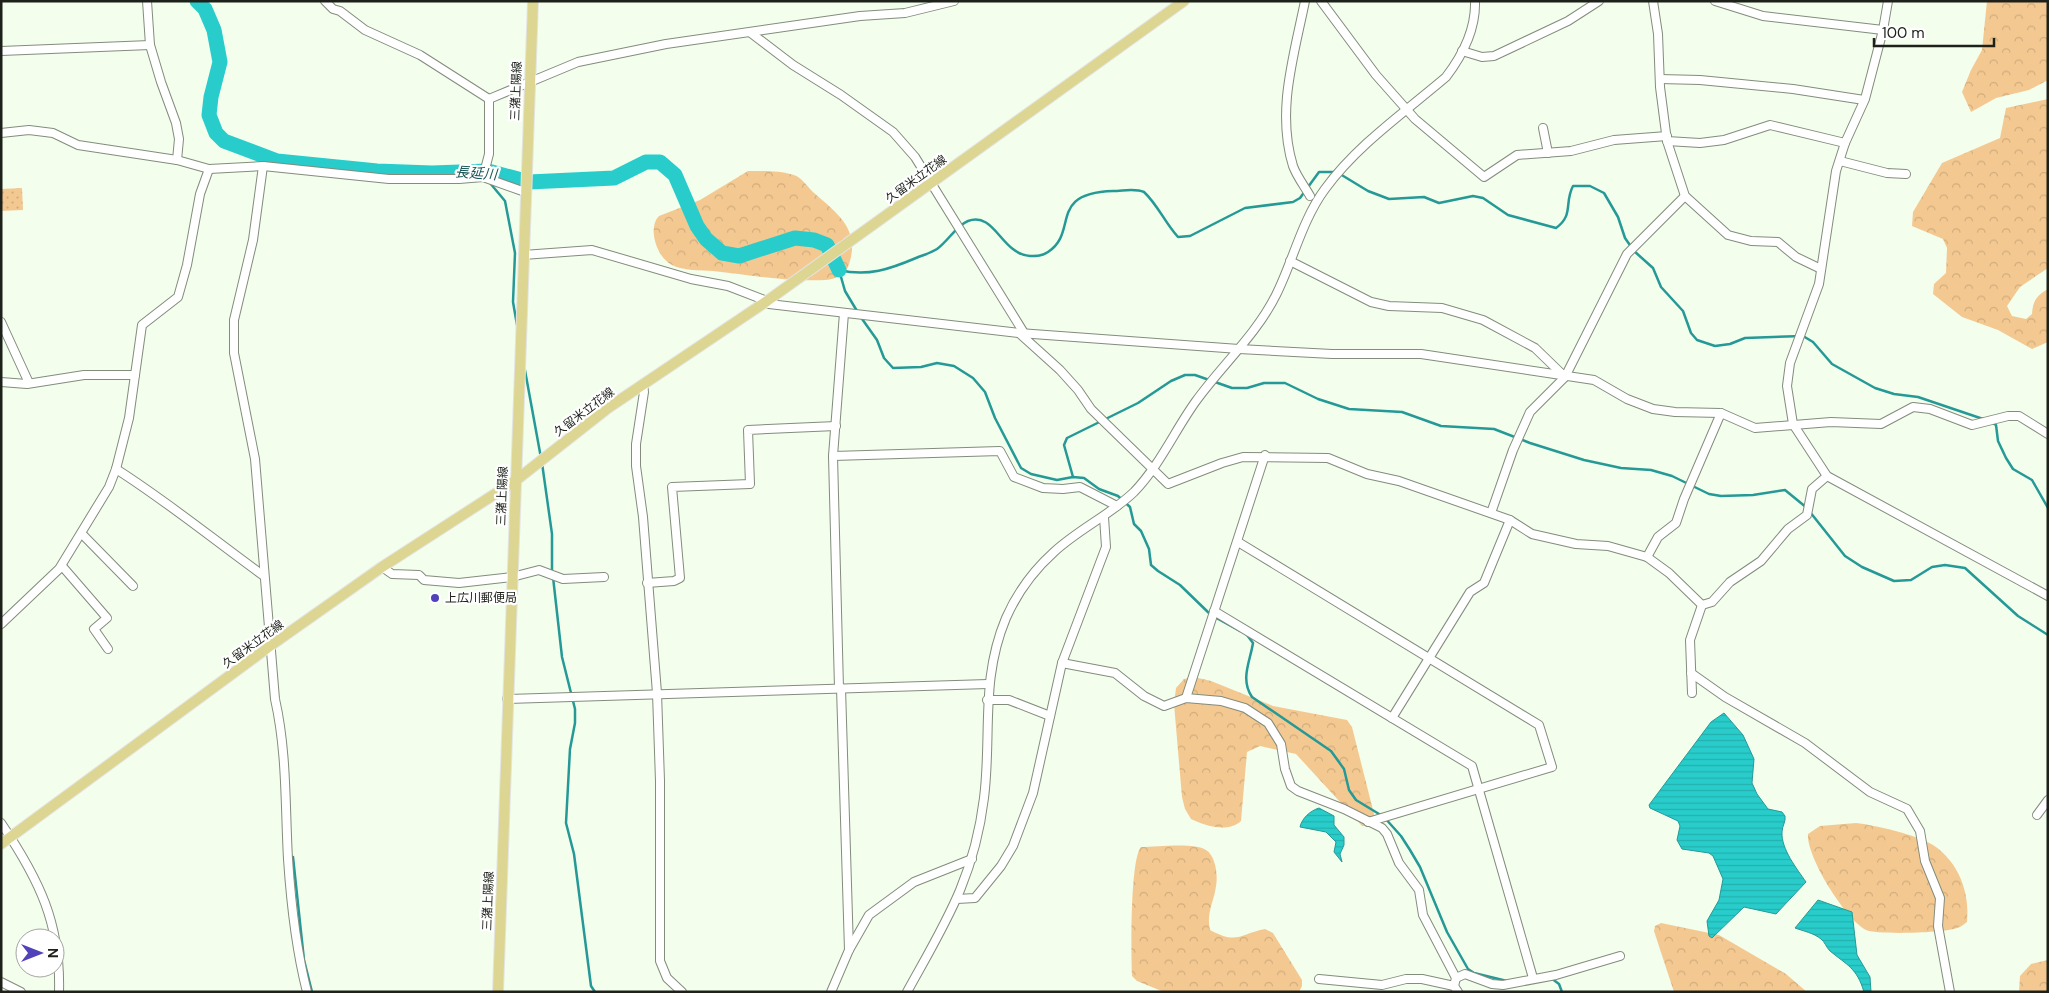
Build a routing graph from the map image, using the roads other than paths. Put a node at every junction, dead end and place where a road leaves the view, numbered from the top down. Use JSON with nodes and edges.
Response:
{"nodes":[{"id":1,"x":147,"y":1,"type":"edge"},
{"id":2,"x":325,"y":1,"type":"edge"},
{"id":3,"x":954,"y":1,"type":"edge"},
{"id":4,"x":1184,"y":1,"type":"edge"},
{"id":5,"x":1305,"y":1,"type":"edge"},
{"id":6,"x":1321,"y":1,"type":"edge"},
{"id":7,"x":1474,"y":1,"type":"edge"},
{"id":8,"x":1598,"y":1,"type":"edge"},
{"id":9,"x":1653,"y":1,"type":"edge"},
{"id":10,"x":1715,"y":1,"type":"edge"},
{"id":11,"x":1888,"y":1,"type":"edge"},
{"id":12,"x":532,"y":2,"type":"edge"},
{"id":13,"x":1883,"y":30,"type":"junction"},
{"id":14,"x":751,"y":33,"type":"junction"},
{"id":15,"x":150,"y":45,"type":"junction"},
{"id":16,"x":1,"y":51,"type":"edge"},
{"id":17,"x":1462,"y":51,"type":"junction"},
{"id":18,"x":1660,"y":79,"type":"junction"},
{"id":19,"x":529,"y":83,"type":"junction"},
{"id":20,"x":489,"y":99,"type":"junction"},
{"id":21,"x":1864,"y":100,"type":"junction"},
{"id":22,"x":1407,"y":110,"type":"junction"},
{"id":23,"x":1543,"y":128,"type":"dead end"},
{"id":24,"x":1,"y":133,"type":"edge"},
{"id":25,"x":1667,"y":139,"type":"junction"},
{"id":26,"x":1845,"y":143,"type":"junction"},
{"id":27,"x":1548,"y":153,"type":"junction"},
{"id":28,"x":177,"y":160,"type":"junction"},
{"id":29,"x":1840,"y":161,"type":"junction"},
{"id":30,"x":264,"y":166,"type":"junction"},
{"id":31,"x":209,"y":169,"type":"junction"},
{"id":32,"x":1906,"y":174,"type":"dead end"},
{"id":33,"x":483,"y":177,"type":"junction"},
{"id":34,"x":931,"y":184,"type":"junction"},
{"id":35,"x":525,"y":192,"type":"junction"},
{"id":36,"x":1310,"y":196,"type":"dead end"},
{"id":37,"x":1685,"y":196,"type":"junction"},
{"id":38,"x":523,"y":255,"type":"junction"},
{"id":39,"x":1290,"y":261,"type":"junction"},
{"id":40,"x":1821,"y":269,"type":"junction"},
{"id":41,"x":767,"y":301,"type":"junction"},
{"id":42,"x":844,"y":313,"type":"junction"},
{"id":43,"x":1,"y":322,"type":"edge"},
{"id":44,"x":1022,"y":333,"type":"junction"},
{"id":45,"x":1239,"y":349,"type":"junction"},
{"id":46,"x":134,"y":375,"type":"junction"},
{"id":47,"x":1565,"y":377,"type":"junction"},
{"id":48,"x":1,"y":382,"type":"edge"},
{"id":49,"x":29,"y":383,"type":"junction"},
{"id":50,"x":643,"y":384,"type":"junction"},
{"id":51,"x":1721,"y":413,"type":"junction"},
{"id":52,"x":1793,"y":424,"type":"junction"},
{"id":53,"x":836,"y":426,"type":"junction"},
{"id":54,"x":2048,"y":434,"type":"edge"},
{"id":55,"x":1265,"y":455,"type":"junction"},
{"id":56,"x":833,"y":456,"type":"junction"},
{"id":57,"x":116,"y":469,"type":"junction"},
{"id":58,"x":1152,"y":470,"type":"junction"},
{"id":59,"x":1827,"y":476,"type":"junction"},
{"id":60,"x":515,"y":481,"type":"junction"},
{"id":61,"x":1118,"y":505,"type":"junction"},
{"id":62,"x":1491,"y":513,"type":"junction"},
{"id":63,"x":1104,"y":517,"type":"junction"},
{"id":64,"x":1510,"y":520,"type":"junction"},
{"id":65,"x":82,"y":534,"type":"junction"},
{"id":66,"x":1238,"y":542,"type":"junction"},
{"id":67,"x":1647,"y":557,"type":"junction"},
{"id":68,"x":62,"y":566,"type":"junction"},
{"id":69,"x":382,"y":567,"type":"junction"},
{"id":70,"x":264,"y":576,"type":"junction"},
{"id":71,"x":512,"y":577,"type":"junction"},
{"id":72,"x":604,"y":577,"type":"dead end"},
{"id":73,"x":646,"y":583,"type":"junction"},
{"id":74,"x":133,"y":586,"type":"dead end"},
{"id":75,"x":2048,"y":596,"type":"edge"},
{"id":76,"x":1702,"y":605,"type":"junction"},
{"id":77,"x":1214,"y":611,"type":"junction"},
{"id":78,"x":1,"y":624,"type":"edge"},
{"id":79,"x":270,"y":646,"type":"junction"},
{"id":80,"x":108,"y":649,"type":"dead end"},
{"id":81,"x":1428,"y":658,"type":"junction"},
{"id":82,"x":1062,"y":663,"type":"junction"},
{"id":83,"x":1691,"y":673,"type":"junction"},
{"id":84,"x":988,"y":684,"type":"junction"},
{"id":85,"x":840,"y":688,"type":"junction"},
{"id":86,"x":657,"y":693,"type":"junction"},
{"id":87,"x":1692,"y":693,"type":"dead end"},
{"id":88,"x":1186,"y":698,"type":"junction"},
{"id":89,"x":508,"y":699,"type":"junction"},
{"id":90,"x":987,"y":700,"type":"junction"},
{"id":91,"x":1050,"y":716,"type":"junction"},
{"id":92,"x":1392,"y":718,"type":"junction"},
{"id":93,"x":1479,"y":789,"type":"junction"},
{"id":94,"x":2048,"y":800,"type":"edge"},
{"id":95,"x":2037,"y":815,"type":"dead end"},
{"id":96,"x":1368,"y":822,"type":"junction"},
{"id":97,"x":1,"y":824,"type":"edge"},
{"id":98,"x":11,"y":837,"type":"junction"},
{"id":99,"x":1,"y":844,"type":"edge"},
{"id":100,"x":972,"y":859,"type":"junction"},
{"id":101,"x":957,"y":899,"type":"junction"},
{"id":102,"x":849,"y":950,"type":"junction"},
{"id":103,"x":1620,"y":956,"type":"dead end"},
{"id":104,"x":1533,"y":978,"type":"junction"},
{"id":105,"x":1319,"y":980,"type":"dead end"},
{"id":106,"x":1,"y":982,"type":"edge"},
{"id":107,"x":1456,"y":985,"type":"edge"},
{"id":108,"x":21,"y":992,"type":"edge"},
{"id":109,"x":60,"y":992,"type":"edge"},
{"id":110,"x":307,"y":992,"type":"edge"},
{"id":111,"x":498,"y":992,"type":"edge"},
{"id":112,"x":682,"y":992,"type":"edge"},
{"id":113,"x":831,"y":992,"type":"edge"},
{"id":114,"x":907,"y":992,"type":"edge"},
{"id":115,"x":1950,"y":992,"type":"edge"}],
"edges":[{"from":1,"to":15,"type":"street"},
{"from":2,"to":20,"type":"street"},
{"from":3,"to":14,"type":"street"},
{"from":4,"to":34,"type":"main road","name":"久留米立花線"},
{"from":5,"to":36,"type":"street"},
{"from":6,"to":22,"type":"street"},
{"from":7,"to":17,"type":"street"},
{"from":8,"to":17,"type":"street"},
{"from":9,"to":18,"type":"street"},
{"from":10,"to":13,"type":"street"},
{"from":11,"to":13,"type":"street"},
{"from":12,"to":19,"type":"main road","name":"三潴上陽線"},
{"from":13,"to":21,"type":"street"},
{"from":14,"to":19,"type":"street"},
{"from":14,"to":34,"type":"street"},
{"from":15,"to":16,"type":"street"},
{"from":15,"to":28,"type":"street"},
{"from":17,"to":22,"type":"street"},
{"from":18,"to":21,"type":"street"},
{"from":18,"to":25,"type":"street"},
{"from":19,"to":20,"type":"street"},
{"from":19,"to":35,"type":"main road","name":"三潴上陽線"},
{"from":20,"to":33,"type":"street"},
{"from":21,"to":26,"type":"street"},
{"from":22,"to":27,"type":"street"},
{"from":22,"to":39,"type":"street"},
{"from":23,"to":27,"type":"street"},
{"from":24,"to":28,"type":"street"},
{"from":25,"to":26,"type":"street"},
{"from":25,"to":27,"type":"street"},
{"from":25,"to":37,"type":"street"},
{"from":26,"to":29,"type":"street"},
{"from":28,"to":31,"type":"street"},
{"from":29,"to":32,"type":"street"},
{"from":29,"to":40,"type":"street"},
{"from":30,"to":31,"type":"street"},
{"from":30,"to":33,"type":"street"},
{"from":30,"to":70,"type":"street"},
{"from":31,"to":46,"type":"street"},
{"from":33,"to":35,"type":"street"},
{"from":34,"to":41,"type":"main road","name":"久留米立花線"},
{"from":34,"to":44,"type":"street"},
{"from":35,"to":38,"type":"main road","name":"三潴上陽線"},
{"from":37,"to":40,"type":"street"},
{"from":37,"to":47,"type":"street"},
{"from":38,"to":41,"type":"street"},
{"from":38,"to":60,"type":"main road","name":"三潴上陽線"},
{"from":39,"to":45,"type":"street"},
{"from":39,"to":47,"type":"street"},
{"from":40,"to":52,"type":"street"},
{"from":41,"to":42,"type":"street"},
{"from":41,"to":50,"type":"main road","name":"久留米立花線"},
{"from":42,"to":44,"type":"street"},
{"from":42,"to":53,"type":"street"},
{"from":43,"to":49,"type":"street"},
{"from":44,"to":45,"type":"street"},
{"from":44,"to":58,"type":"street"},
{"from":45,"to":47,"type":"street"},
{"from":45,"to":58,"type":"street"},
{"from":46,"to":49,"type":"street"},
{"from":46,"to":57,"type":"street"},
{"from":47,"to":51,"type":"street"},
{"from":47,"to":62,"type":"street"},
{"from":48,"to":49,"type":"street"},
{"from":50,"to":60,"type":"main road","name":"久留米立花線"},
{"from":50,"to":73,"type":"street"},
{"from":51,"to":52,"type":"street"},
{"from":51,"to":67,"type":"street"},
{"from":52,"to":54,"type":"street"},
{"from":52,"to":59,"type":"street"},
{"from":53,"to":56,"type":"street"},
{"from":53,"to":73,"type":"street"},
{"from":55,"to":58,"type":"street"},
{"from":55,"to":62,"type":"street"},
{"from":55,"to":66,"type":"street"},
{"from":56,"to":61,"type":"street"},
{"from":56,"to":85,"type":"street"},
{"from":57,"to":65,"type":"street"},
{"from":57,"to":70,"type":"street"},
{"from":58,"to":61,"type":"street"},
{"from":59,"to":75,"type":"street"},
{"from":59,"to":76,"type":"street"},
{"from":60,"to":69,"type":"main road","name":"久留米立花線"},
{"from":60,"to":71,"type":"main road","name":"三潴上陽線"},
{"from":61,"to":63,"type":"street"},
{"from":62,"to":64,"type":"street"},
{"from":63,"to":82,"type":"street"},
{"from":63,"to":84,"type":"street"},
{"from":64,"to":67,"type":"street"},
{"from":64,"to":81,"type":"street"},
{"from":65,"to":68,"type":"street"},
{"from":65,"to":74,"type":"street"},
{"from":66,"to":77,"type":"street"},
{"from":66,"to":81,"type":"street"},
{"from":67,"to":76,"type":"street"},
{"from":68,"to":78,"type":"street"},
{"from":68,"to":80,"type":"street"},
{"from":69,"to":71,"type":"street"},
{"from":69,"to":79,"type":"main road","name":"久留米立花線"},
{"from":70,"to":79,"type":"street"},
{"from":71,"to":72,"type":"street"},
{"from":71,"to":89,"type":"main road","name":"三潴上陽線"},
{"from":73,"to":86,"type":"street"},
{"from":76,"to":83,"type":"street"},
{"from":77,"to":88,"type":"street"},
{"from":77,"to":92,"type":"street"},
{"from":79,"to":98,"type":"main road","name":"久留米立花線"},
{"from":79,"to":110,"type":"street"},
{"from":81,"to":92,"type":"street"},
{"from":81,"to":93,"type":"street"},
{"from":82,"to":88,"type":"street"},
{"from":82,"to":91,"type":"street"},
{"from":83,"to":87,"type":"street"},
{"from":83,"to":115,"type":"street"},
{"from":84,"to":85,"type":"street"},
{"from":84,"to":90,"type":"street"},
{"from":85,"to":86,"type":"street"},
{"from":85,"to":102,"type":"street"},
{"from":86,"to":89,"type":"street"},
{"from":86,"to":112,"type":"street"},
{"from":88,"to":96,"type":"street"},
{"from":89,"to":111,"type":"main road","name":"三潴上陽線"},
{"from":90,"to":91,"type":"street"},
{"from":90,"to":100,"type":"street"},
{"from":91,"to":101,"type":"street"},
{"from":92,"to":93,"type":"street"},
{"from":93,"to":96,"type":"street"},
{"from":93,"to":104,"type":"street"},
{"from":94,"to":95,"type":"street"},
{"from":96,"to":107,"type":"street"},
{"from":97,"to":98,"type":"street"},
{"from":98,"to":99,"type":"main road","name":"久留米立花線"},
{"from":98,"to":109,"type":"street"},
{"from":100,"to":101,"type":"street"},
{"from":100,"to":102,"type":"street"},
{"from":101,"to":114,"type":"street"},
{"from":102,"to":113,"type":"street"},
{"from":103,"to":104,"type":"street"},
{"from":104,"to":107,"type":"street"},
{"from":105,"to":107,"type":"street"},
{"from":106,"to":108,"type":"street"}]}
